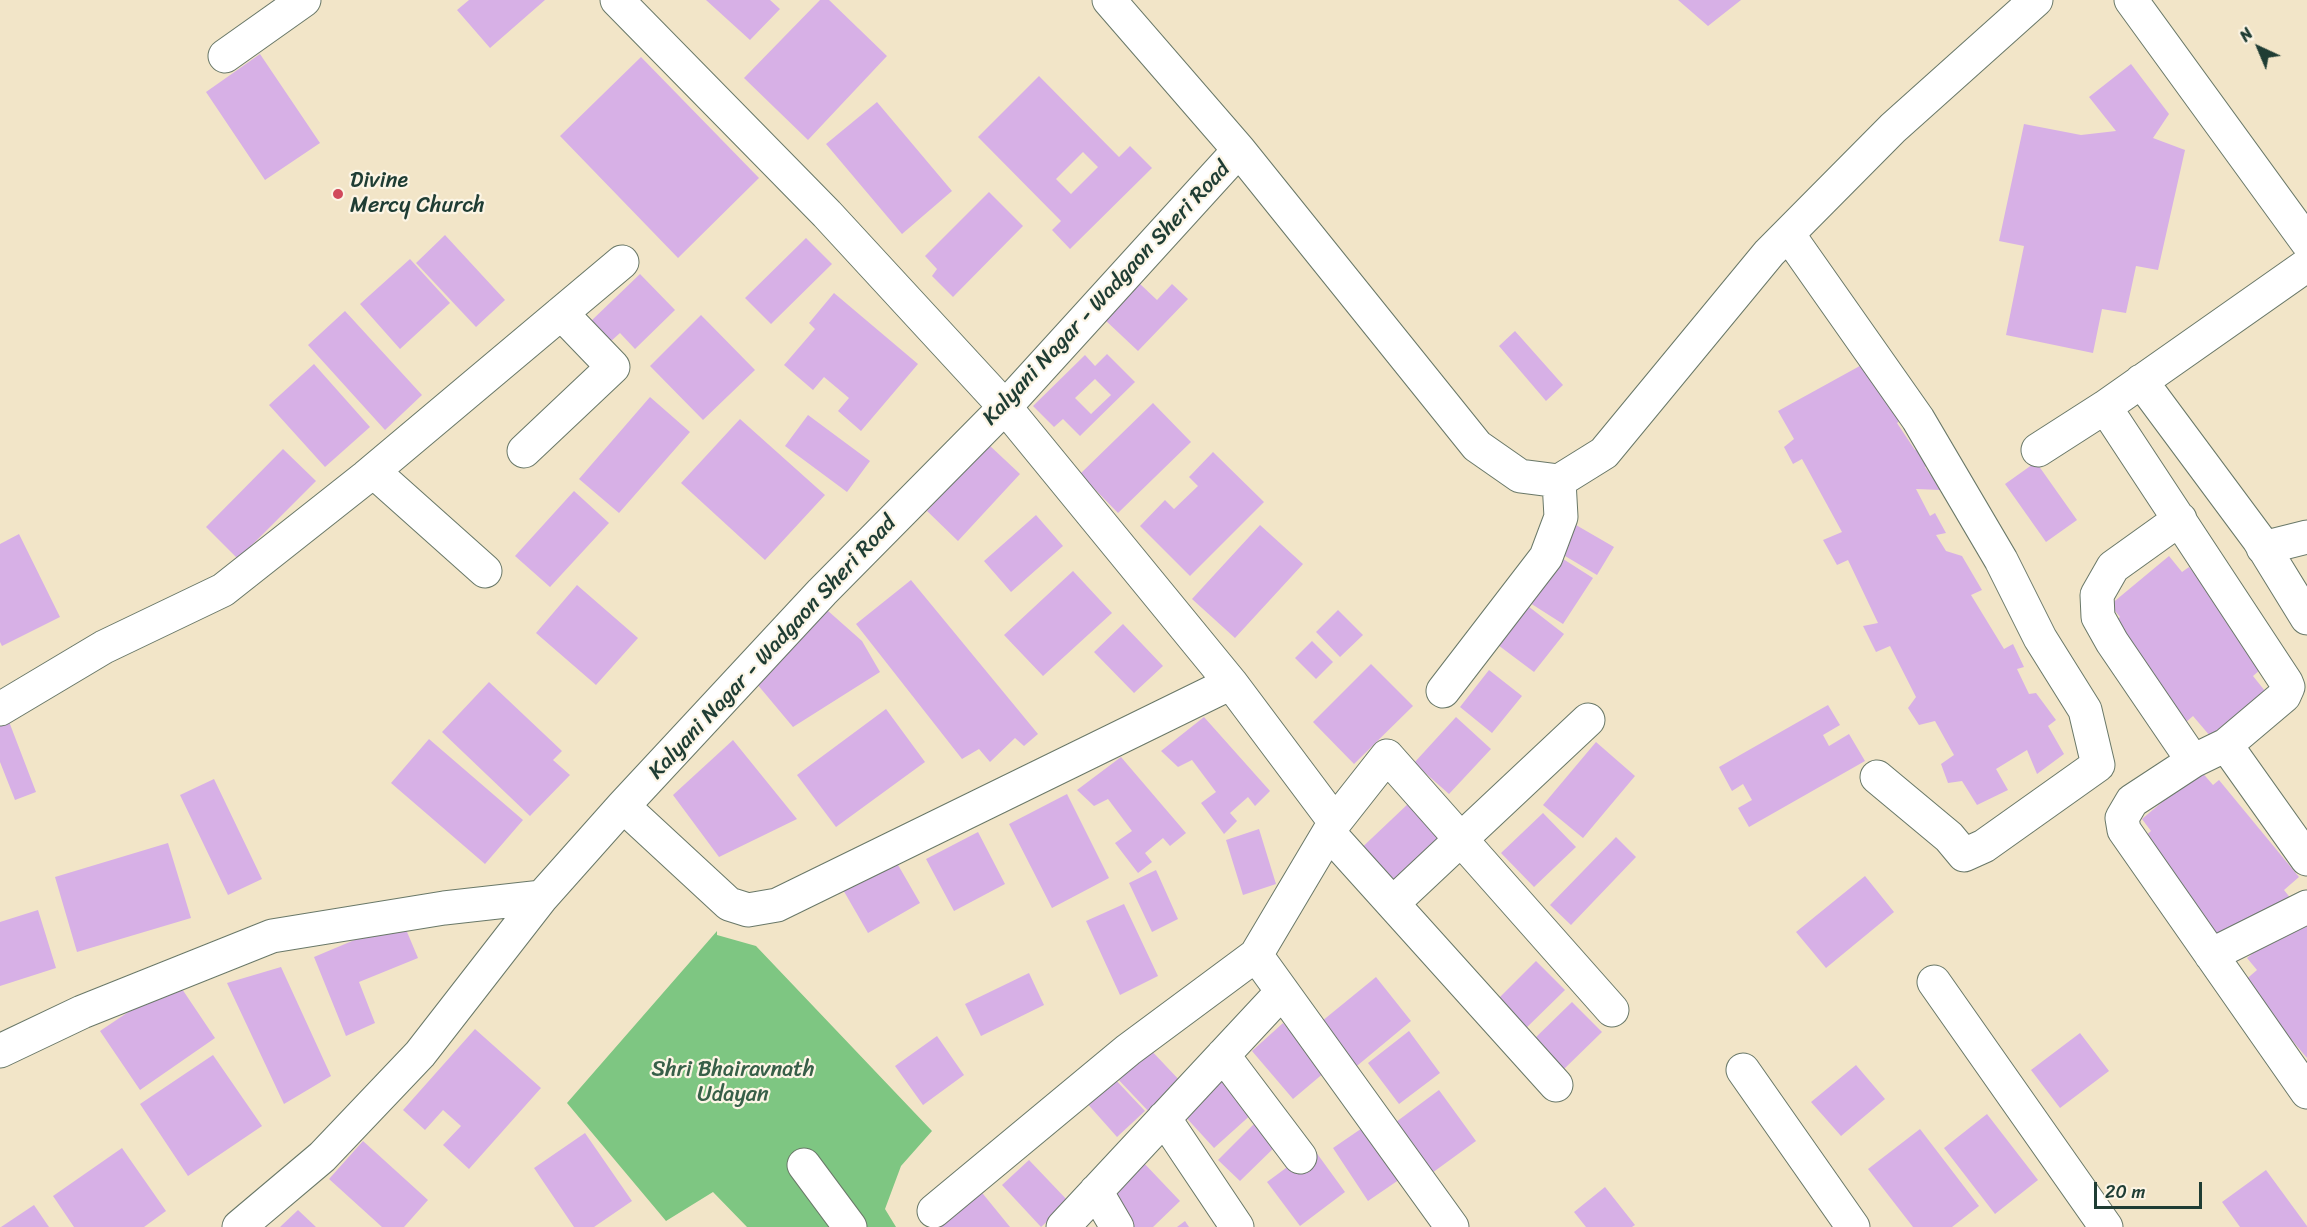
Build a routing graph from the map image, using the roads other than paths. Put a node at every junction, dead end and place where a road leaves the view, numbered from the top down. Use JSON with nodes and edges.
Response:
{"nodes":[{"id":1,"x":304,"y":0,"type":"edge"},
{"id":2,"x":617,"y":0,"type":"edge"},
{"id":3,"x":1109,"y":0,"type":"edge"},
{"id":4,"x":2036,"y":0,"type":"edge"},
{"id":5,"x":2131,"y":0,"type":"edge"},
{"id":6,"x":225,"y":56,"type":"dead end"},
{"id":7,"x":1239,"y":150,"type":"junction"},
{"id":8,"x":1788,"y":234,"type":"junction"},
{"id":9,"x":2307,"y":242,"type":"edge"},
{"id":10,"x":622,"y":262,"type":"dead end"},
{"id":11,"x":2307,"y":266,"type":"edge"},
{"id":12,"x":561,"y":312,"type":"junction"},
{"id":13,"x":2141,"y":381,"type":"junction"},
{"id":14,"x":1005,"y":407,"type":"junction"},
{"id":15,"x":2105,"y":407,"type":"junction"},
{"id":16,"x":2038,"y":450,"type":"dead end"},
{"id":17,"x":524,"y":451,"type":"dead end"},
{"id":18,"x":373,"y":471,"type":"junction"},
{"id":19,"x":1559,"y":481,"type":"junction"},
{"id":20,"x":2180,"y":519,"type":"junction"},
{"id":21,"x":2307,"y":537,"type":"edge"},
{"id":22,"x":2263,"y":548,"type":"junction"},
{"id":23,"x":485,"y":571,"type":"dead end"},
{"id":24,"x":2307,"y":618,"type":"edge"},
{"id":25,"x":1231,"y":683,"type":"junction"},
{"id":26,"x":1443,"y":691,"type":"dead end"},
{"id":27,"x":0,"y":709,"type":"edge"},
{"id":28,"x":1588,"y":720,"type":"dead end"},
{"id":29,"x":2226,"y":745,"type":"junction"},
{"id":30,"x":2193,"y":761,"type":"junction"},
{"id":31,"x":1877,"y":777,"type":"dead end"},
{"id":32,"x":623,"y":806,"type":"junction"},
{"id":33,"x":1332,"y":828,"type":"junction"},
{"id":34,"x":1461,"y":840,"type":"junction"},
{"id":35,"x":2307,"y":859,"type":"edge"},
{"id":36,"x":542,"y":897,"type":"junction"},
{"id":37,"x":1392,"y":903,"type":"junction"},
{"id":38,"x":2307,"y":907,"type":"edge"},
{"id":39,"x":1256,"y":955,"type":"junction"},
{"id":40,"x":2211,"y":955,"type":"junction"},
{"id":41,"x":1934,"y":982,"type":"dead end"},
{"id":42,"x":1281,"y":993,"type":"junction"},
{"id":43,"x":1612,"y":1010,"type":"dead end"},
{"id":44,"x":0,"y":1052,"type":"edge"},
{"id":45,"x":1223,"y":1055,"type":"junction"},
{"id":46,"x":1743,"y":1070,"type":"dead end"},
{"id":47,"x":1556,"y":1085,"type":"dead end"},
{"id":48,"x":2307,"y":1092,"type":"edge"},
{"id":49,"x":1164,"y":1118,"type":"junction"},
{"id":50,"x":1299,"y":1157,"type":"dead end"},
{"id":51,"x":804,"y":1165,"type":"dead end"},
{"id":52,"x":1096,"y":1191,"type":"junction"},
{"id":53,"x":934,"y":1211,"type":"dead end"},
{"id":54,"x":239,"y":1227,"type":"edge"},
{"id":55,"x":850,"y":1227,"type":"edge"},
{"id":56,"x":1063,"y":1227,"type":"edge"},
{"id":57,"x":1118,"y":1227,"type":"edge"},
{"id":58,"x":1237,"y":1227,"type":"edge"},
{"id":59,"x":1452,"y":1227,"type":"edge"},
{"id":60,"x":1852,"y":1227,"type":"edge"},
{"id":61,"x":2106,"y":1227,"type":"edge"}],
"edges":[{"from":1,"to":6,"type":"street"},
{"from":2,"to":14,"type":"street"},
{"from":3,"to":7,"type":"street"},
{"from":4,"to":8,"type":"street"},
{"from":5,"to":9,"type":"street"},
{"from":7,"to":14,"type":"street","name":"Kalyani Nagar - Wadgaon Sheri Road"},
{"from":7,"to":19,"type":"street","name":"Kalyani Nagar - Wadgaon Sheri Road"},
{"from":8,"to":19,"type":"street"},
{"from":8,"to":31,"type":"street"},
{"from":10,"to":12,"type":"street"},
{"from":11,"to":13,"type":"street"},
{"from":12,"to":17,"type":"street"},
{"from":12,"to":18,"type":"street"},
{"from":13,"to":15,"type":"street"},
{"from":13,"to":22,"type":"street"},
{"from":14,"to":25,"type":"street"},
{"from":14,"to":32,"type":"street","name":"Kalyani Nagar - Wadgaon Sheri Road"},
{"from":15,"to":16,"type":"street"},
{"from":15,"to":20,"type":"street"},
{"from":18,"to":23,"type":"street"},
{"from":18,"to":27,"type":"street"},
{"from":19,"to":26,"type":"street"},
{"from":20,"to":29,"type":"street"},
{"from":20,"to":30,"type":"street"},
{"from":21,"to":22,"type":"street"},
{"from":22,"to":24,"type":"street"},
{"from":25,"to":32,"type":"street"},
{"from":25,"to":33,"type":"street"},
{"from":28,"to":34,"type":"street"},
{"from":29,"to":30,"type":"street"},
{"from":29,"to":35,"type":"street"},
{"from":30,"to":40,"type":"street"},
{"from":32,"to":36,"type":"street","name":"Kalyani Nagar - Wadgaon Sheri Road"},
{"from":33,"to":34,"type":"street"},
{"from":33,"to":37,"type":"street"},
{"from":33,"to":39,"type":"street"},
{"from":34,"to":37,"type":"street"},
{"from":34,"to":43,"type":"street"},
{"from":36,"to":44,"type":"street"},
{"from":36,"to":54,"type":"street","name":"Kalyani Nagar - Wadgaon Sheri Road"},
{"from":37,"to":47,"type":"street"},
{"from":38,"to":40,"type":"street"},
{"from":39,"to":42,"type":"street"},
{"from":39,"to":53,"type":"street"},
{"from":40,"to":48,"type":"street"},
{"from":41,"to":61,"type":"street"},
{"from":42,"to":45,"type":"street"},
{"from":42,"to":59,"type":"street"},
{"from":45,"to":49,"type":"street"},
{"from":45,"to":50,"type":"street"},
{"from":46,"to":60,"type":"street"},
{"from":49,"to":52,"type":"street"},
{"from":49,"to":58,"type":"street"},
{"from":51,"to":55,"type":"street"},
{"from":52,"to":56,"type":"street"},
{"from":52,"to":57,"type":"street"}]}
